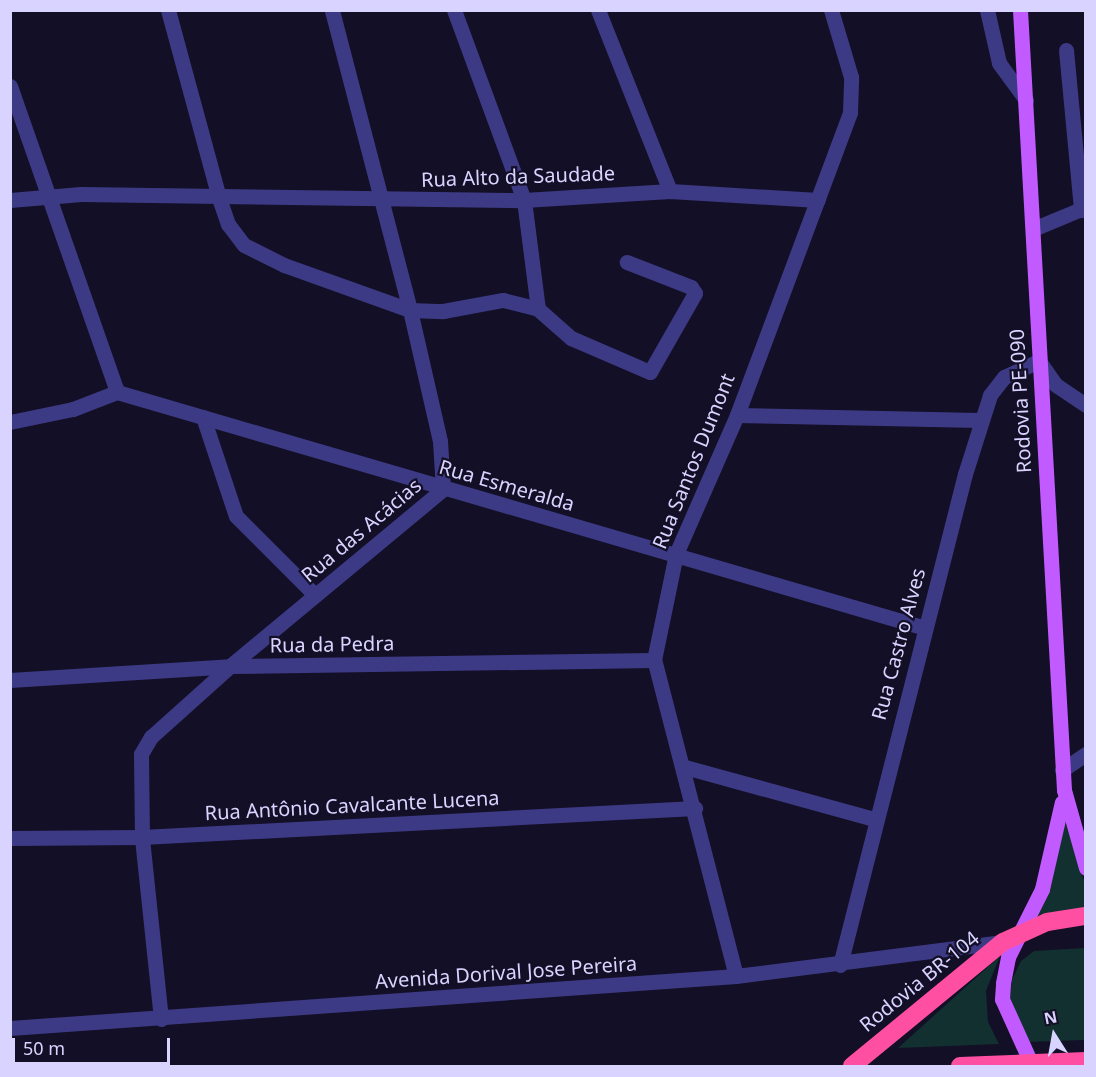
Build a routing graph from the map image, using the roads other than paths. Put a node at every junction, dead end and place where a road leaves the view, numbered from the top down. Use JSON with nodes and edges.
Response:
{"nodes":[{"id":1,"x":168,"y":10,"type":"edge"},
{"id":2,"x":332,"y":10,"type":"edge"},
{"id":3,"x":454,"y":10,"type":"edge"},
{"id":4,"x":598,"y":10,"type":"edge"},
{"id":5,"x":831,"y":10,"type":"edge"},
{"id":6,"x":987,"y":10,"type":"edge"},
{"id":7,"x":1020,"y":10,"type":"edge"},
{"id":8,"x":1066,"y":50,"type":"dead end"},
{"id":9,"x":10,"y":86,"type":"edge"},
{"id":10,"x":1026,"y":100,"type":"junction"},
{"id":11,"x":670,"y":191,"type":"junction"},
{"id":12,"x":46,"y":194,"type":"junction"},
{"id":13,"x":219,"y":198,"type":"junction"},
{"id":14,"x":524,"y":200,"type":"junction"},
{"id":15,"x":818,"y":200,"type":"junction"},
{"id":16,"x":10,"y":201,"type":"edge"},
{"id":17,"x":382,"y":201,"type":"junction"},
{"id":18,"x":1083,"y":209,"type":"edge"},
{"id":19,"x":1033,"y":229,"type":"junction"},
{"id":20,"x":627,"y":262,"type":"dead end"},
{"id":21,"x":538,"y":309,"type":"junction"},
{"id":22,"x":410,"y":310,"type":"junction"},
{"id":23,"x":1039,"y":361,"type":"junction"},
{"id":24,"x":117,"y":392,"type":"junction"},
{"id":25,"x":1086,"y":405,"type":"edge"},
{"id":26,"x":737,"y":415,"type":"junction"},
{"id":27,"x":203,"y":417,"type":"junction"},
{"id":28,"x":979,"y":420,"type":"junction"},
{"id":29,"x":10,"y":422,"type":"edge"},
{"id":30,"x":443,"y":489,"type":"junction"},
{"id":31,"x":676,"y":554,"type":"junction"},
{"id":32,"x":315,"y":595,"type":"junction"},
{"id":33,"x":925,"y":628,"type":"junction"},
{"id":34,"x":654,"y":660,"type":"junction"},
{"id":35,"x":230,"y":666,"type":"junction"},
{"id":36,"x":10,"y":680,"type":"edge"},
{"id":37,"x":1086,"y":754,"type":"edge"},
{"id":38,"x":685,"y":767,"type":"junction"},
{"id":39,"x":1062,"y":770,"type":"junction"},
{"id":40,"x":1064,"y":790,"type":"junction"},
{"id":41,"x":695,"y":808,"type":"junction"},
{"id":42,"x":874,"y":819,"type":"junction"},
{"id":43,"x":142,"y":837,"type":"junction"},
{"id":44,"x":10,"y":838,"type":"edge"},
{"id":45,"x":1086,"y":868,"type":"edge"},
{"id":46,"x":1086,"y":916,"type":"edge"},
{"id":47,"x":1011,"y":938,"type":"junction"},
{"id":48,"x":840,"y":965,"type":"junction"},
{"id":49,"x":736,"y":976,"type":"junction"},
{"id":50,"x":161,"y":1019,"type":"junction"},
{"id":51,"x":10,"y":1028,"type":"edge"},
{"id":52,"x":1086,"y":1061,"type":"edge"},
{"id":53,"x":1031,"y":1063,"type":"junction"},
{"id":54,"x":852,"y":1066,"type":"edge"},
{"id":55,"x":960,"y":1066,"type":"edge"}],
"edges":[{"from":1,"to":13,"type":"street"},
{"from":2,"to":17,"type":"street","name":"Rua das Acácias"},
{"from":3,"to":14,"type":"street"},
{"from":4,"to":11,"type":"street"},
{"from":5,"to":15,"type":"street","name":"Rua Santos Dumont"},
{"from":6,"to":10,"type":"street"},
{"from":7,"to":10,"type":"main road","name":"Rodovia PE-090"},
{"from":8,"to":18,"type":"street"},
{"from":9,"to":12,"type":"street"},
{"from":10,"to":19,"type":"main road","name":"Rodovia PE-090"},
{"from":11,"to":14,"type":"street","name":"Rua Alto da Saudade"},
{"from":11,"to":15,"type":"street","name":"Rua Alto da Saudade"},
{"from":12,"to":13,"type":"street","name":"Rua Alto da Saudade"},
{"from":12,"to":16,"type":"street","name":"Rua Alto da Saudade"},
{"from":12,"to":24,"type":"street"},
{"from":13,"to":17,"type":"street","name":"Rua Alto da Saudade"},
{"from":13,"to":22,"type":"street"},
{"from":14,"to":17,"type":"street","name":"Rua Alto da Saudade"},
{"from":14,"to":21,"type":"street"},
{"from":15,"to":26,"type":"street","name":"Rua Santos Dumont"},
{"from":17,"to":22,"type":"street","name":"Rua das Acácias"},
{"from":18,"to":19,"type":"street"},
{"from":19,"to":23,"type":"main road","name":"Rodovia PE-090"},
{"from":20,"to":21,"type":"street"},
{"from":21,"to":22,"type":"street"},
{"from":22,"to":30,"type":"street","name":"Rua das Acácias"},
{"from":23,"to":25,"type":"street"},
{"from":23,"to":28,"type":"street","name":"Rua Castro Alves"},
{"from":23,"to":39,"type":"main road","name":"Rodovia PE-090"},
{"from":24,"to":27,"type":"street","name":"Rua Esmeralda"},
{"from":24,"to":29,"type":"street"},
{"from":26,"to":28,"type":"street"},
{"from":26,"to":31,"type":"street","name":"Rua Santos Dumont"},
{"from":27,"to":30,"type":"street","name":"Rua Esmeralda"},
{"from":27,"to":32,"type":"street"},
{"from":28,"to":33,"type":"street","name":"Rua Castro Alves"},
{"from":30,"to":31,"type":"street","name":"Rua Esmeralda"},
{"from":30,"to":32,"type":"street","name":"Rua das Acácias"},
{"from":31,"to":33,"type":"street","name":"Rua Esmeralda"},
{"from":31,"to":34,"type":"street","name":"Rua Santos Dumont"},
{"from":32,"to":35,"type":"street","name":"Rua das Acácias"},
{"from":33,"to":42,"type":"street","name":"Rua Castro Alves"},
{"from":34,"to":35,"type":"street","name":"Rua da Pedra"},
{"from":34,"to":38,"type":"street","name":"Rua Santos Dumont"},
{"from":35,"to":36,"type":"street","name":"Rua da Pedra"},
{"from":35,"to":43,"type":"street","name":"Rua das Acácias"},
{"from":37,"to":39,"type":"street"},
{"from":38,"to":41,"type":"street","name":"Rua Santos Dumont"},
{"from":38,"to":42,"type":"street"},
{"from":39,"to":40,"type":"main road","name":"Rodovia PE-090"},
{"from":40,"to":45,"type":"main road","name":"Rodovia PE-090"},
{"from":40,"to":47,"type":"main road","name":"Rodovia PE-090"},
{"from":41,"to":43,"type":"street","name":"Rua Antônio Cavalcante Lucena"},
{"from":41,"to":49,"type":"street","name":"Rua Santos Dumont"},
{"from":42,"to":48,"type":"street","name":"Rua Castro Alves"},
{"from":43,"to":44,"type":"street","name":"Rua Antônio Cavalcante Lucena"},
{"from":43,"to":50,"type":"street","name":"Rua das Acácias"},
{"from":46,"to":47,"type":"highway","name":"Rodovia BR-104"},
{"from":47,"to":48,"type":"street","name":"Avenida Dorival Jose Pereira"},
{"from":47,"to":53,"type":"main road","name":"Rodovia PE-090"},
{"from":47,"to":54,"type":"highway","name":"Rodovia BR-104"},
{"from":48,"to":49,"type":"street","name":"Avenida Dorival Jose Pereira"},
{"from":49,"to":50,"type":"street","name":"Avenida Dorival Jose Pereira"},
{"from":50,"to":51,"type":"street","name":"Avenida Dorival Jose Pereira"},
{"from":52,"to":53,"type":"highway"},
{"from":53,"to":55,"type":"highway"}]}
